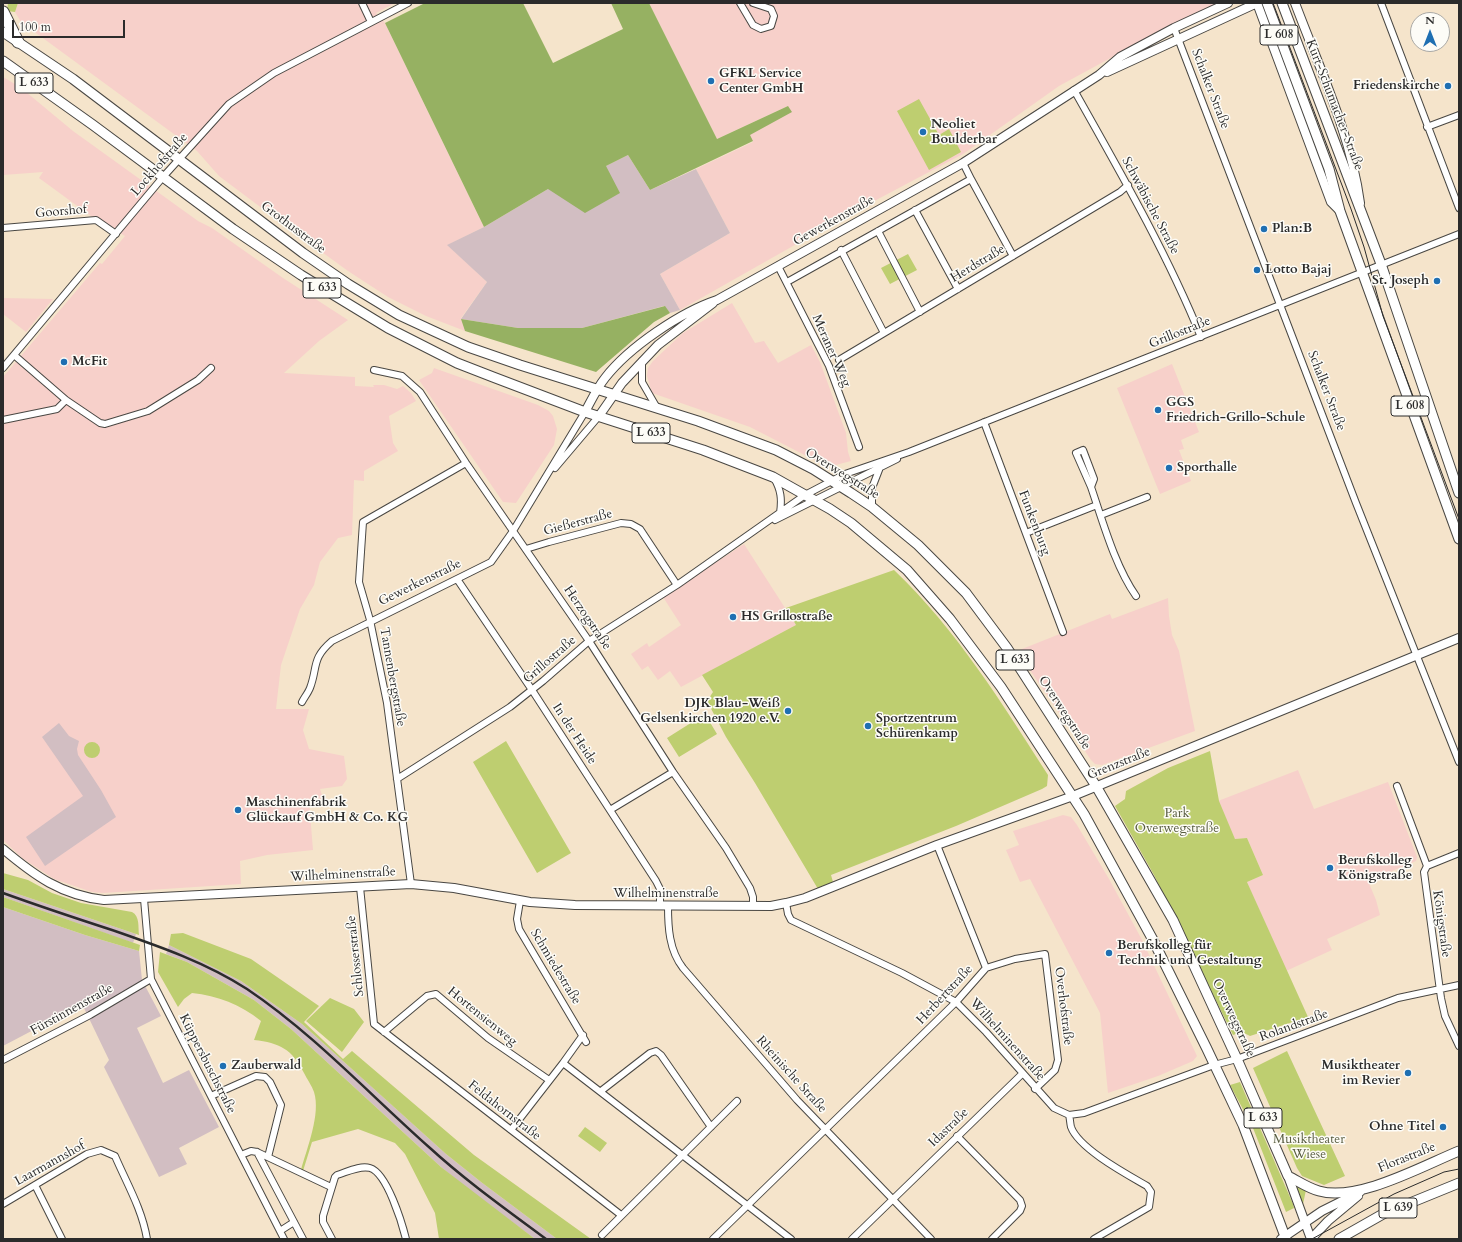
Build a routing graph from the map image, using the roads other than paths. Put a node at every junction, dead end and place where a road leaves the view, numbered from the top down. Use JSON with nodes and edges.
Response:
{"nodes":[{"id":1,"x":362,"y":3,"type":"edge"},
{"id":2,"x":408,"y":3,"type":"edge"},
{"id":3,"x":740,"y":3,"type":"edge"},
{"id":4,"x":753,"y":3,"type":"edge"},
{"id":5,"x":1228,"y":3,"type":"edge"},
{"id":6,"x":1257,"y":3,"type":"edge"},
{"id":7,"x":1267,"y":3,"type":"edge"},
{"id":8,"x":1282,"y":3,"type":"edge"},
{"id":9,"x":1295,"y":3,"type":"edge"},
{"id":10,"x":1381,"y":3,"type":"edge"},
{"id":11,"x":3,"y":12,"type":"edge"},
{"id":12,"x":372,"y":22,"type":"junction"},
{"id":13,"x":1174,"y":28,"type":"junction"},
{"id":14,"x":3,"y":32,"type":"edge"},
{"id":15,"x":1178,"y":38,"type":"junction"},
{"id":16,"x":18,"y":42,"type":"junction"},
{"id":17,"x":3,"y":61,"type":"edge"},
{"id":18,"x":1099,"y":75,"type":"junction"},
{"id":19,"x":1074,"y":90,"type":"junction"},
{"id":20,"x":1459,"y":115,"type":"edge"},
{"id":21,"x":1427,"y":127,"type":"junction"},
{"id":22,"x":180,"y":159,"type":"junction"},
{"id":23,"x":962,"y":163,"type":"junction"},
{"id":24,"x":163,"y":177,"type":"junction"},
{"id":25,"x":971,"y":179,"type":"junction"},
{"id":26,"x":1128,"y":185,"type":"junction"},
{"id":27,"x":1459,"y":208,"type":"edge"},
{"id":28,"x":915,"y":210,"type":"junction"},
{"id":29,"x":1340,"y":211,"type":"junction"},
{"id":30,"x":1362,"y":216,"type":"junction"},
{"id":31,"x":3,"y":228,"type":"edge"},
{"id":32,"x":878,"y":231,"type":"junction"},
{"id":33,"x":116,"y":234,"type":"junction"},
{"id":34,"x":1459,"y":234,"type":"edge"},
{"id":35,"x":841,"y":250,"type":"junction"},
{"id":36,"x":1013,"y":256,"type":"junction"},
{"id":37,"x":1381,"y":264,"type":"junction"},
{"id":38,"x":778,"y":266,"type":"junction"},
{"id":39,"x":1362,"y":273,"type":"junction"},
{"id":40,"x":787,"y":282,"type":"junction"},
{"id":41,"x":958,"y":289,"type":"junction"},
{"id":42,"x":717,"y":300,"type":"junction"},
{"id":43,"x":1281,"y":305,"type":"junction"},
{"id":44,"x":920,"y":312,"type":"junction"},
{"id":45,"x":884,"y":333,"type":"junction"},
{"id":46,"x":1201,"y":337,"type":"junction"},
{"id":47,"x":14,"y":355,"type":"junction"},
{"id":48,"x":839,"y":360,"type":"dead end"},
{"id":49,"x":642,"y":361,"type":"junction"},
{"id":50,"x":3,"y":368,"type":"edge"},
{"id":51,"x":211,"y":368,"type":"dead end"},
{"id":52,"x":374,"y":370,"type":"dead end"},
{"id":53,"x":598,"y":389,"type":"junction"},
{"id":54,"x":614,"y":394,"type":"junction"},
{"id":55,"x":66,"y":400,"type":"junction"},
{"id":56,"x":657,"y":408,"type":"junction"},
{"id":57,"x":585,"y":412,"type":"junction"},
{"id":58,"x":599,"y":416,"type":"junction"},
{"id":59,"x":3,"y":420,"type":"edge"},
{"id":60,"x":984,"y":422,"type":"junction"},
{"id":61,"x":859,"y":447,"type":"dead end"},
{"id":62,"x":909,"y":452,"type":"junction"},
{"id":63,"x":466,"y":463,"type":"junction"},
{"id":64,"x":879,"y":470,"type":"junction"},
{"id":65,"x":548,"y":477,"type":"junction"},
{"id":66,"x":773,"y":477,"type":"junction"},
{"id":67,"x":831,"y":480,"type":"junction"},
{"id":68,"x":840,"y":487,"type":"junction"},
{"id":69,"x":1091,"y":487,"type":"junction"},
{"id":70,"x":1459,"y":493,"type":"edge"},
{"id":71,"x":805,"y":495,"type":"junction"},
{"id":72,"x":1147,"y":497,"type":"dead end"},
{"id":73,"x":815,"y":501,"type":"junction"},
{"id":74,"x":1097,"y":505,"type":"junction"},
{"id":75,"x":872,"y":508,"type":"junction"},
{"id":76,"x":780,"y":513,"type":"junction"},
{"id":77,"x":1101,"y":514,"type":"junction"},
{"id":78,"x":757,"y":529,"type":"junction"},
{"id":79,"x":513,"y":531,"type":"junction"},
{"id":80,"x":1026,"y":533,"type":"junction"},
{"id":81,"x":1459,"y":539,"type":"edge"},
{"id":82,"x":526,"y":549,"type":"junction"},
{"id":83,"x":457,"y":579,"type":"junction"},
{"id":84,"x":677,"y":585,"type":"junction"},
{"id":85,"x":1136,"y":596,"type":"dead end"},
{"id":86,"x":370,"y":620,"type":"junction"},
{"id":87,"x":1063,"y":632,"type":"dead end"},
{"id":88,"x":1459,"y":638,"type":"edge"},
{"id":89,"x":589,"y":641,"type":"junction"},
{"id":90,"x":1418,"y":655,"type":"junction"},
{"id":91,"x":532,"y":690,"type":"junction"},
{"id":92,"x":302,"y":702,"type":"dead end"},
{"id":93,"x":1459,"y":762,"type":"edge"},
{"id":94,"x":673,"y":772,"type":"junction"},
{"id":95,"x":397,"y":779,"type":"junction"},
{"id":96,"x":1096,"y":786,"type":"junction"},
{"id":97,"x":1397,"y":786,"type":"dead end"},
{"id":98,"x":1073,"y":796,"type":"junction"},
{"id":99,"x":610,"y":810,"type":"junction"},
{"id":100,"x":937,"y":845,"type":"junction"},
{"id":101,"x":3,"y":849,"type":"edge"},
{"id":102,"x":1459,"y":853,"type":"edge"},
{"id":103,"x":1427,"y":866,"type":"junction"},
{"id":104,"x":411,"y":884,"type":"junction"},
{"id":105,"x":360,"y":887,"type":"junction"},
{"id":106,"x":144,"y":899,"type":"junction"},
{"id":107,"x":520,"y":901,"type":"junction"},
{"id":108,"x":786,"y":903,"type":"junction"},
{"id":109,"x":664,"y":906,"type":"junction"},
{"id":110,"x":753,"y":906,"type":"junction"},
{"id":111,"x":986,"y":968,"type":"junction"},
{"id":112,"x":152,"y":979,"type":"junction"},
{"id":113,"x":1459,"y":985,"type":"edge"},
{"id":114,"x":1440,"y":989,"type":"junction"},
{"id":115,"x":956,"y":1002,"type":"junction"},
{"id":116,"x":374,"y":1024,"type":"joint"},
{"id":117,"x":384,"y":1032,"type":"junction"},
{"id":118,"x":583,"y":1035,"type":"junction"},
{"id":119,"x":586,"y":1042,"type":"dead end"},
{"id":120,"x":1459,"y":1046,"type":"edge"},
{"id":121,"x":1237,"y":1059,"type":"junction"},
{"id":122,"x":3,"y":1060,"type":"edge"},
{"id":123,"x":563,"y":1063,"type":"junction"},
{"id":124,"x":1214,"y":1065,"type":"junction"},
{"id":125,"x":1022,"y":1074,"type":"junction"},
{"id":126,"x":549,"y":1080,"type":"junction"},
{"id":127,"x":1035,"y":1089,"type":"junction"},
{"id":128,"x":601,"y":1091,"type":"junction"},
{"id":129,"x":211,"y":1096,"type":"junction"},
{"id":130,"x":738,"y":1101,"type":"dead end"},
{"id":131,"x":1069,"y":1114,"type":"junction"},
{"id":132,"x":711,"y":1127,"type":"junction"},
{"id":133,"x":825,"y":1129,"type":"junction"},
{"id":134,"x":510,"y":1130,"type":"junction"},
{"id":135,"x":957,"y":1136,"type":"junction"},
{"id":136,"x":1459,"y":1151,"type":"edge"},
{"id":137,"x":257,"y":1152,"type":"junction"},
{"id":138,"x":241,"y":1155,"type":"junction"},
{"id":139,"x":683,"y":1155,"type":"junction"},
{"id":140,"x":268,"y":1157,"type":"junction"},
{"id":141,"x":1288,"y":1176,"type":"junction"},
{"id":142,"x":1459,"y":1183,"type":"edge"},
{"id":143,"x":36,"y":1185,"type":"junction"},
{"id":144,"x":331,"y":1188,"type":"junction"},
{"id":145,"x":1364,"y":1190,"type":"junction"},
{"id":146,"x":893,"y":1199,"type":"junction"},
{"id":147,"x":3,"y":1204,"type":"edge"},
{"id":148,"x":748,"y":1205,"type":"junction"},
{"id":149,"x":621,"y":1215,"type":"junction"},
{"id":150,"x":294,"y":1222,"type":"junction"},
{"id":151,"x":1304,"y":1222,"type":"junction"},
{"id":152,"x":280,"y":1231,"type":"junction"},
{"id":153,"x":602,"y":1235,"type":"dead end"},
{"id":154,"x":1284,"y":1238,"type":"edge"},
{"id":155,"x":62,"y":1239,"type":"edge"},
{"id":156,"x":147,"y":1239,"type":"edge"},
{"id":157,"x":284,"y":1239,"type":"edge"},
{"id":158,"x":303,"y":1239,"type":"edge"},
{"id":159,"x":332,"y":1239,"type":"edge"},
{"id":160,"x":406,"y":1239,"type":"edge"},
{"id":161,"x":713,"y":1239,"type":"edge"},
{"id":162,"x":791,"y":1239,"type":"edge"},
{"id":163,"x":852,"y":1239,"type":"edge"},
{"id":164,"x":931,"y":1239,"type":"edge"},
{"id":165,"x":992,"y":1239,"type":"edge"},
{"id":166,"x":1094,"y":1239,"type":"edge"},
{"id":167,"x":1311,"y":1239,"type":"edge"},
{"id":168,"x":1339,"y":1239,"type":"edge"}],
"edges":[{"from":1,"to":12,"type":"street"},
{"from":2,"to":12,"type":"street","name":"Lockhofstraße"},
{"from":3,"to":4,"type":"street"},
{"from":5,"to":13,"type":"street","name":"Gewerkenstraße"},
{"from":6,"to":15,"type":"street","name":"Gewerkenstraße"},
{"from":6,"to":29,"type":"street","name":"Kurt-Schumacher-Straße"},
{"from":7,"to":29,"type":"main road","name":"Kurt-Schumacher-Straße","number":"L 608"},
{"from":8,"to":30,"type":"main road","name":"Kurt-Schumacher-Straße","number":"L 608"},
{"from":9,"to":30,"type":"street","name":"Kurt-Schumacher-Straße"},
{"from":10,"to":21,"type":"street"},
{"from":11,"to":16,"type":"highway"},
{"from":12,"to":22,"type":"street","name":"Lockhofstraße"},
{"from":13,"to":15,"type":"street","name":"Schalker Straße"},
{"from":13,"to":18,"type":"street","name":"Gewerkenstraße"},
{"from":14,"to":16,"type":"main road","name":"Grothusstraße","number":"L 633"},
{"from":15,"to":18,"type":"street","name":"Gewerkenstraße"},
{"from":15,"to":43,"type":"street","name":"Schalker Straße"},
{"from":16,"to":22,"type":"main road","name":"Grothusstraße","number":"L 633"},
{"from":17,"to":24,"type":"main road","number":"L 633"},
{"from":18,"to":19,"type":"street","name":"Gewerkenstraße"},
{"from":19,"to":23,"type":"street","name":"Gewerkenstraße"},
{"from":19,"to":26,"type":"street","name":"Schwäbische Straße"},
{"from":20,"to":21,"type":"street"},
{"from":21,"to":27,"type":"street"},
{"from":22,"to":24,"type":"street","name":"Lockhofstraße"},
{"from":22,"to":53,"type":"main road","name":"Grothusstraße","number":"L 633"},
{"from":23,"to":25,"type":"street"},
{"from":23,"to":38,"type":"street","name":"Gewerkenstraße"},
{"from":24,"to":33,"type":"street","name":"Lockhofstraße"},
{"from":24,"to":57,"type":"main road","number":"L 633"},
{"from":25,"to":28,"type":"street"},
{"from":25,"to":36,"type":"street"},
{"from":26,"to":36,"type":"street","name":"Herdstraße"},
{"from":26,"to":46,"type":"street","name":"Schwäbische Straße"},
{"from":28,"to":32,"type":"street"},
{"from":28,"to":41,"type":"street"},
{"from":29,"to":39,"type":"main road","name":"Kurt-Schumacher-Straße","number":"L 608"},
{"from":30,"to":37,"type":"main road","name":"Kurt-Schumacher-Straße","number":"L 608"},
{"from":31,"to":33,"type":"street","name":"Goorshof"},
{"from":32,"to":35,"type":"street"},
{"from":32,"to":44,"type":"street"},
{"from":33,"to":47,"type":"street","name":"Lockhofstraße"},
{"from":34,"to":37,"type":"street","name":"Grillostraße"},
{"from":35,"to":40,"type":"street"},
{"from":35,"to":45,"type":"street"},
{"from":36,"to":41,"type":"street","name":"Herdstraße"},
{"from":37,"to":39,"type":"street","name":"Grillostraße"},
{"from":37,"to":70,"type":"main road","name":"Kurt-Schumacher-Straße","number":"L 608"},
{"from":38,"to":40,"type":"street","name":"Meraner Weg"},
{"from":38,"to":42,"type":"street","name":"Gewerkenstraße"},
{"from":39,"to":43,"type":"street","name":"Grillostraße"},
{"from":39,"to":81,"type":"main road","name":"Kurt-Schumacher-Straße","number":"L 608"},
{"from":40,"to":61,"type":"street","name":"Meraner Weg"},
{"from":41,"to":44,"type":"street","name":"Herdstraße"},
{"from":42,"to":49,"type":"street","name":"Gewerkenstraße"},
{"from":42,"to":53,"type":"street","name":"Gewerkenstraße"},
{"from":43,"to":46,"type":"street","name":"Grillostraße"},
{"from":43,"to":90,"type":"street","name":"Schalker Straße"},
{"from":44,"to":45,"type":"street","name":"Herdstraße"},
{"from":45,"to":48,"type":"street","name":"Herdstraße"},
{"from":46,"to":60,"type":"street","name":"Grillostraße"},
{"from":47,"to":50,"type":"street","name":"Lockhofstraße"},
{"from":47,"to":55,"type":"street"},
{"from":49,"to":54,"type":"street","name":"Gewerkenstraße"},
{"from":49,"to":56,"type":"street"},
{"from":51,"to":55,"type":"street"},
{"from":52,"to":63,"type":"street","name":"Herzogstraße"},
{"from":53,"to":54,"type":"main road","name":"Overwegstraße","number":"L 633"},
{"from":53,"to":57,"type":"street","name":"Gewerkenstraße"},
{"from":54,"to":56,"type":"main road","name":"Overwegstraße","number":"L 633"},
{"from":54,"to":58,"type":"street","name":"Gewerkenstraße"},
{"from":55,"to":59,"type":"street"},
{"from":56,"to":67,"type":"main road","name":"Overwegstraße","number":"L 633"},
{"from":57,"to":58,"type":"main road","number":"L 633"},
{"from":57,"to":65,"type":"street","name":"Gewerkenstraße"},
{"from":58,"to":65,"type":"street","name":"Gewerkenstraße"},
{"from":58,"to":66,"type":"main road","number":"L 633"},
{"from":60,"to":62,"type":"street","name":"Grillostraße"},
{"from":60,"to":80,"type":"street","name":"Funkenburg"},
{"from":62,"to":64,"type":"street","name":"Grillostraße"},
{"from":62,"to":67,"type":"street","name":"Grillostraße"},
{"from":63,"to":79,"type":"street","name":"Herzogstraße"},
{"from":63,"to":86,"type":"street","name":"Tannenbergstraße"},
{"from":64,"to":68,"type":"street","name":"Grillostraße"},
{"from":64,"to":75,"type":"street"},
{"from":65,"to":79,"type":"street","name":"Gewerkenstraße"},
{"from":66,"to":71,"type":"main road","number":"L 633"},
{"from":66,"to":76,"type":"street"},
{"from":67,"to":68,"type":"main road","name":"Overwegstraße","number":"L 633"},
{"from":67,"to":71,"type":"street","name":"Grillostraße"},
{"from":68,"to":73,"type":"street","name":"Grillostraße"},
{"from":68,"to":75,"type":"main road","name":"Overwegstraße","number":"L 633"},
{"from":69,"to":69,"type":"street"},
{"from":69,"to":74,"type":"street"},
{"from":71,"to":73,"type":"main road","number":"L 633"},
{"from":71,"to":76,"type":"street","name":"Grillostraße"},
{"from":72,"to":77,"type":"street"},
{"from":73,"to":78,"type":"street","name":"Grillostraße"},
{"from":73,"to":98,"type":"main road","number":"L 633"},
{"from":74,"to":77,"type":"street"},
{"from":74,"to":80,"type":"street"},
{"from":75,"to":96,"type":"main road","name":"Overwegstraße","number":"L 633"},
{"from":76,"to":78,"type":"street","name":"Grillostraße"},
{"from":77,"to":85,"type":"street"},
{"from":78,"to":84,"type":"street","name":"Grillostraße"},
{"from":79,"to":82,"type":"street","name":"Herzogstraße"},
{"from":79,"to":83,"type":"street","name":"Gewerkenstraße"},
{"from":80,"to":87,"type":"street","name":"Funkenburg"},
{"from":82,"to":84,"type":"street","name":"Gießerstraße"},
{"from":82,"to":89,"type":"street","name":"Herzogstraße"},
{"from":83,"to":86,"type":"street","name":"Gewerkenstraße"},
{"from":83,"to":91,"type":"street","name":"In der Heide"},
{"from":84,"to":89,"type":"street","name":"Grillostraße"},
{"from":86,"to":92,"type":"street","name":"Gewerkenstraße"},
{"from":86,"to":95,"type":"street","name":"Tannenbergstraße"},
{"from":88,"to":90,"type":"street","name":"Grenzstraße"},
{"from":89,"to":91,"type":"street","name":"Grillostraße"},
{"from":89,"to":94,"type":"street","name":"Herzogstraße"},
{"from":90,"to":93,"type":"street","name":"Schalker Straße"},
{"from":90,"to":96,"type":"street","name":"Grenzstraße"},
{"from":91,"to":95,"type":"street","name":"Grillostraße"},
{"from":91,"to":99,"type":"street","name":"In der Heide"},
{"from":94,"to":99,"type":"street"},
{"from":94,"to":110,"type":"street","name":"Herzogstraße"},
{"from":95,"to":104,"type":"street","name":"Tannenbergstraße"},
{"from":96,"to":98,"type":"street","name":"Grenzstraße"},
{"from":96,"to":121,"type":"main road","name":"Overwegstraße","number":"L 633"},
{"from":97,"to":103,"type":"street"},
{"from":98,"to":100,"type":"street","name":"Grenzstraße"},
{"from":98,"to":124,"type":"main road","number":"L 633"},
{"from":99,"to":109,"type":"street","name":"In der Heide"},
{"from":100,"to":108,"type":"street","name":"Grenzstraße"},
{"from":100,"to":111,"type":"street","name":"Herbertstraße"},
{"from":101,"to":106,"type":"street","name":"Wilhelminenstraße"},
{"from":102,"to":103,"type":"street"},
{"from":103,"to":114,"type":"street","name":"Königstraße"},
{"from":104,"to":105,"type":"street","name":"Wilhelminenstraße"},
{"from":104,"to":107,"type":"street","name":"Wilhelminenstraße"},
{"from":105,"to":106,"type":"street","name":"Wilhelminenstraße"},
{"from":105,"to":116,"type":"street","name":"Schlosserstraße"},
{"from":106,"to":112,"type":"street","name":"Küppersbuschstraße"},
{"from":107,"to":109,"type":"street","name":"Wilhelminenstraße"},
{"from":107,"to":118,"type":"street","name":"Schmiedestraße"},
{"from":108,"to":110,"type":"street","name":"Wilhelminenstraße"},
{"from":108,"to":115,"type":"street","name":"Wilhelminenstraße"},
{"from":109,"to":110,"type":"street","name":"Wilhelminenstraße"},
{"from":109,"to":133,"type":"street","name":"Rheinische Straße"},
{"from":111,"to":115,"type":"street","name":"Herbertstraße"},
{"from":111,"to":127,"type":"street","name":"Overhofstraße"},
{"from":112,"to":122,"type":"street","name":"Fürstinnenstraße"},
{"from":112,"to":129,"type":"street","name":"Küppersbuschstraße"},
{"from":113,"to":114,"type":"street","name":"Rolandstraße"},
{"from":114,"to":120,"type":"street","name":"Königstraße"},
{"from":114,"to":121,"type":"street","name":"Rolandstraße"},
{"from":115,"to":125,"type":"street","name":"Wilhelminenstraße"},
{"from":115,"to":133,"type":"street","name":"Herbertstraße"},
{"from":116,"to":117,"type":"street","name":"Feldahornstraße"},
{"from":117,"to":126,"type":"street","name":"Hortensienweg"},
{"from":117,"to":134,"type":"street","name":"Feldahornstraße"},
{"from":118,"to":119,"type":"street","name":"Schmiedestraße"},
{"from":118,"to":123,"type":"street"},
{"from":121,"to":124,"type":"street","name":"Rolandstraße"},
{"from":121,"to":141,"type":"main road","name":"Overwegstraße","number":"L 633"},
{"from":123,"to":126,"type":"street"},
{"from":123,"to":128,"type":"street"},
{"from":124,"to":131,"type":"street","name":"Rolandstraße"},
{"from":124,"to":154,"type":"main road","number":"L 633"},
{"from":125,"to":127,"type":"street","name":"Wilhelminenstraße"},
{"from":125,"to":135,"type":"street","name":"Idastraße"},
{"from":126,"to":134,"type":"street"},
{"from":127,"to":131,"type":"street","name":"Wilhelminenstraße"},
{"from":128,"to":132,"type":"street"},
{"from":128,"to":139,"type":"street"},
{"from":129,"to":138,"type":"street","name":"Küppersbuschstraße"},
{"from":129,"to":140,"type":"street"},
{"from":130,"to":132,"type":"street"},
{"from":131,"to":166,"type":"street"},
{"from":132,"to":139,"type":"street"},
{"from":133,"to":146,"type":"street","name":"Rheinische Straße"},
{"from":133,"to":148,"type":"street","name":"Herbertstraße"},
{"from":134,"to":149,"type":"street","name":"Feldahornstraße"},
{"from":135,"to":146,"type":"street","name":"Idastraße"},
{"from":135,"to":165,"type":"street"},
{"from":136,"to":145,"type":"main road","name":"Florastraße","number":"L 639"},
{"from":137,"to":138,"type":"street"},
{"from":137,"to":140,"type":"street"},
{"from":137,"to":150,"type":"street"},
{"from":138,"to":152,"type":"street","name":"Küppersbuschstraße"},
{"from":139,"to":148,"type":"street"},
{"from":139,"to":149,"type":"street"},
{"from":140,"to":144,"type":"street"},
{"from":141,"to":145,"type":"main road","name":"Florastraße"},
{"from":141,"to":151,"type":"street","name":"Overwegstraße","number":"L 633"},
{"from":142,"to":168,"type":"main road","number":"L 639"},
{"from":143,"to":147,"type":"street","name":"Laarmannshof"},
{"from":143,"to":155,"type":"street"},
{"from":143,"to":156,"type":"street","name":"Laarmannshof"},
{"from":144,"to":159,"type":"street"},
{"from":144,"to":160,"type":"street"},
{"from":145,"to":151,"type":"street","name":"Florastraße","number":"L 639"},
{"from":145,"to":167,"type":"street"},
{"from":146,"to":163,"type":"street","name":"Idastraße"},
{"from":146,"to":164,"type":"street","name":"Rheinische Straße"},
{"from":148,"to":161,"type":"street","name":"Herbertstraße"},
{"from":148,"to":162,"type":"street"},
{"from":149,"to":153,"type":"street"},
{"from":150,"to":152,"type":"street"},
{"from":150,"to":158,"type":"street"},
{"from":151,"to":154,"type":"street","name":"Florastraße","number":"L 639"},
{"from":151,"to":167,"type":"street","name":"Overwegstraße","number":"L 633"},
{"from":152,"to":157,"type":"street","name":"Küppersbuschstraße"}]}
